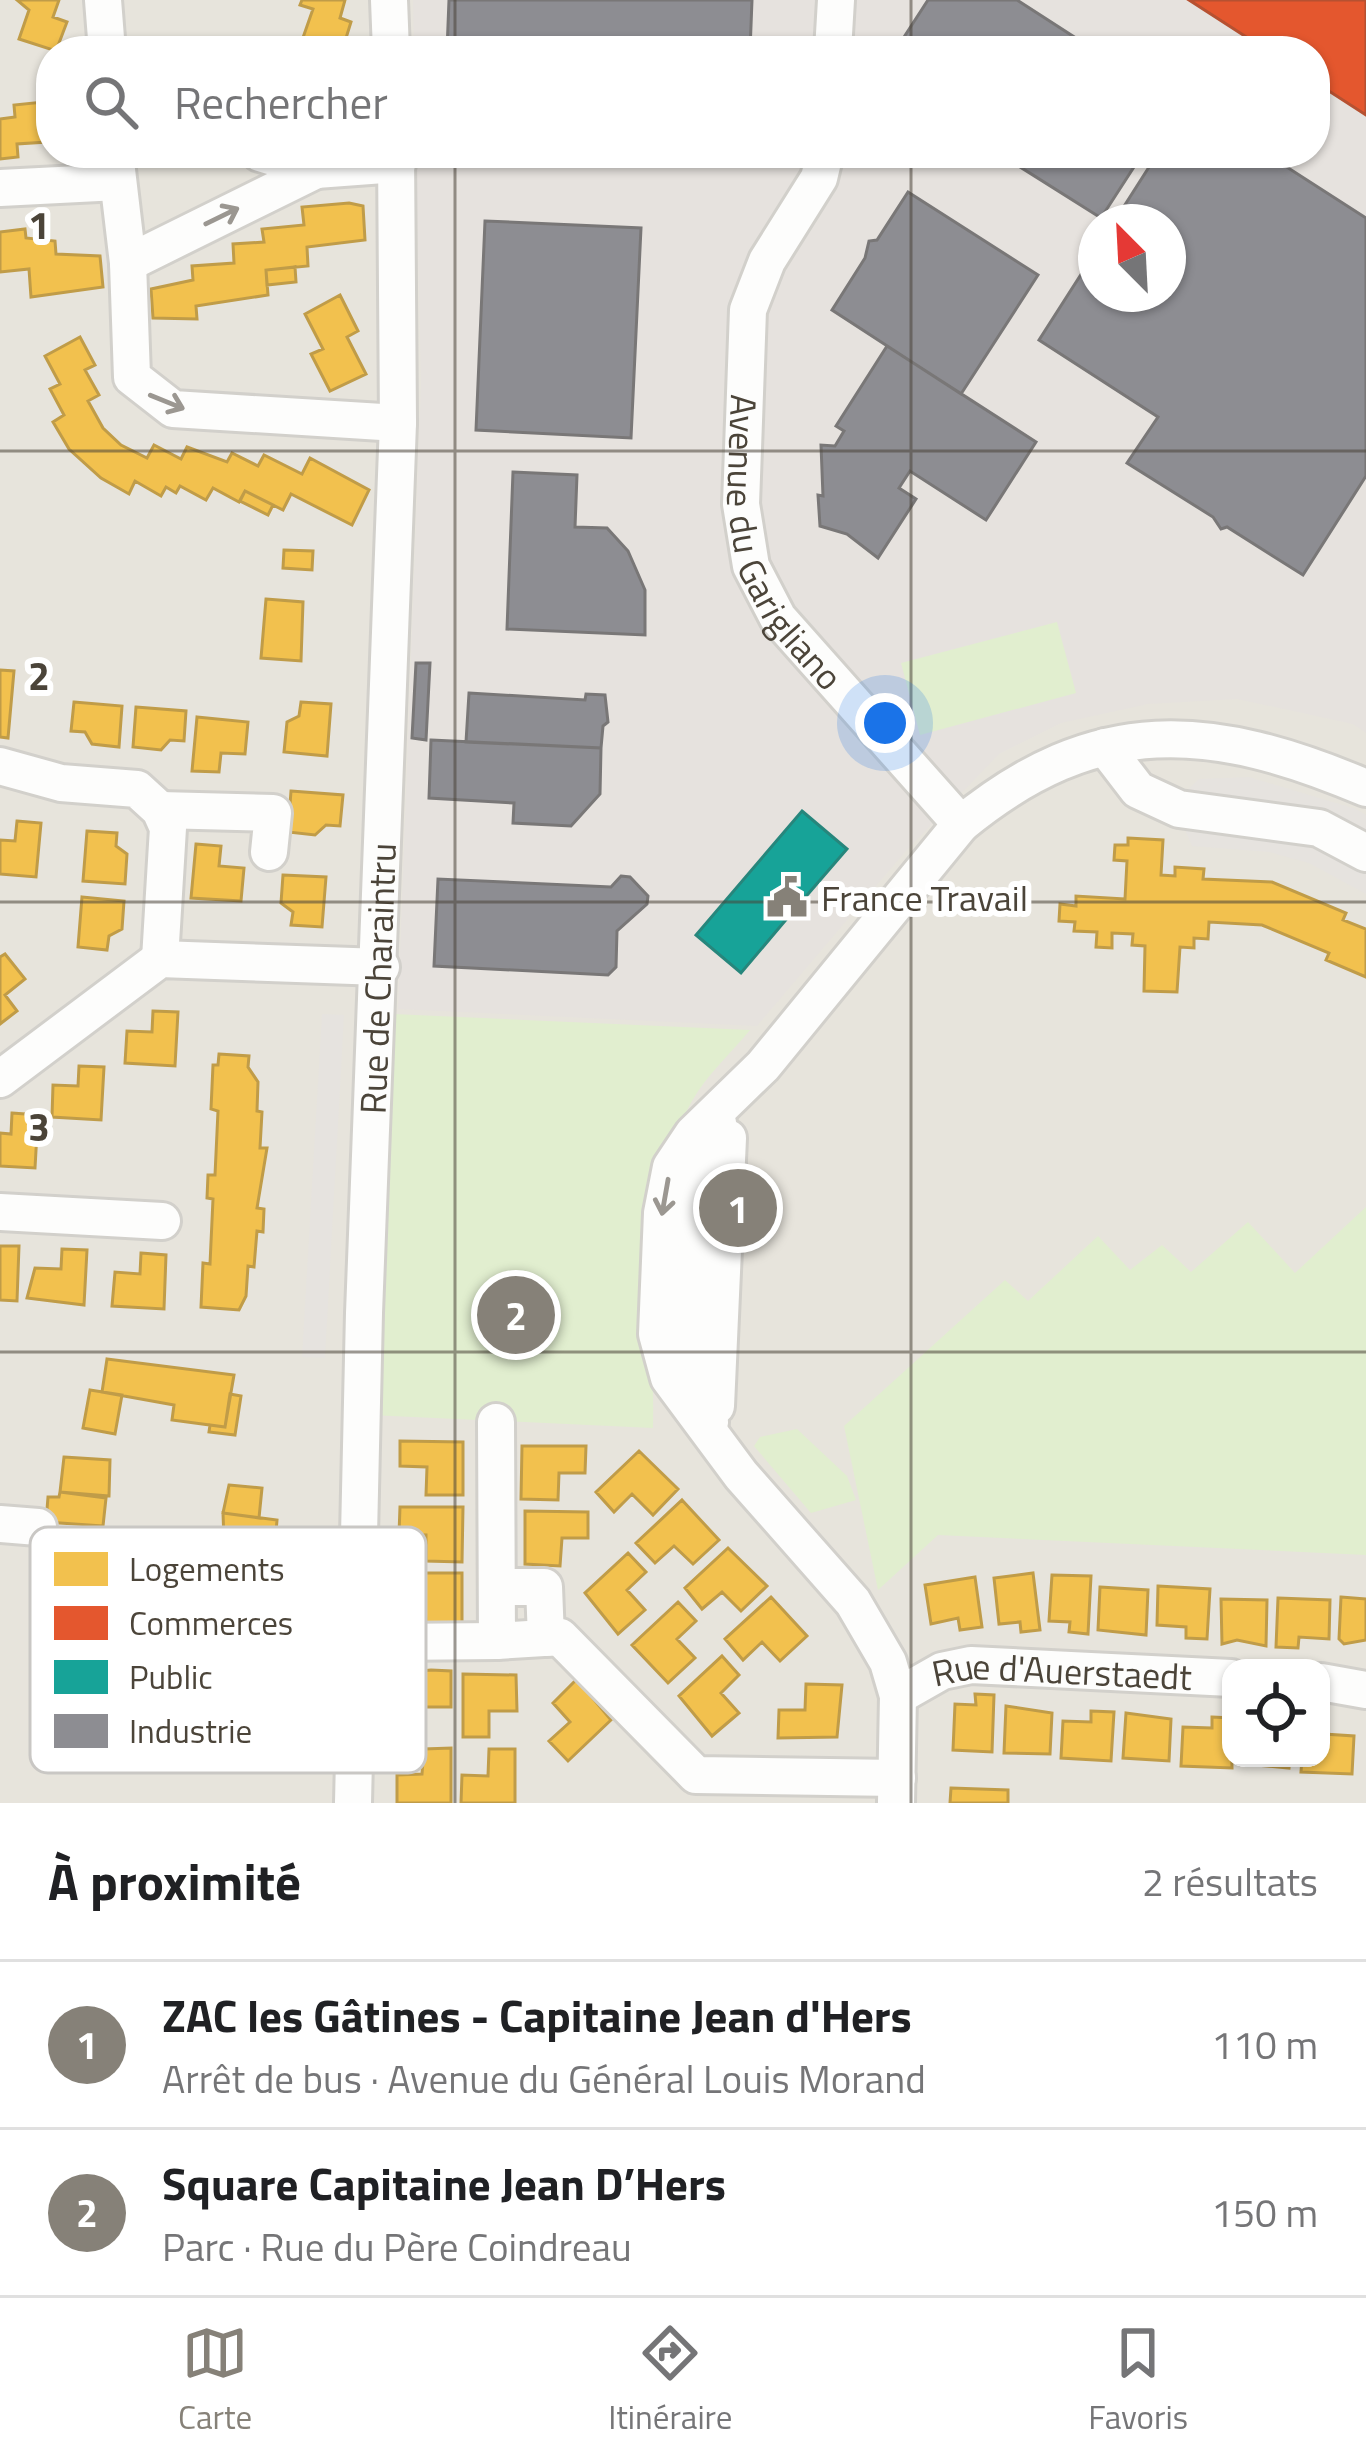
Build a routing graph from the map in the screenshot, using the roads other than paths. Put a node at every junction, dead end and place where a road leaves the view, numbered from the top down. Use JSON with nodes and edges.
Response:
{"nodes":[{"id":1,"x":103,"y":0,"type":"edge"},
{"id":2,"x":389,"y":0,"type":"edge"},
{"id":3,"x":836,"y":0,"type":"edge"},
{"id":4,"x":106,"y":36,"type":"edge"},
{"id":5,"x":390,"y":36,"type":"edge"},
{"id":6,"x":834,"y":36,"type":"edge"},
{"id":7,"x":117,"y":168,"type":"edge"},
{"id":8,"x":309,"y":168,"type":"edge"},
{"id":9,"x":331,"y":168,"type":"edge"},
{"id":10,"x":397,"y":168,"type":"edge"},
{"id":11,"x":821,"y":168,"type":"edge"},
{"id":12,"x":316,"y":170,"type":"junction"},
{"id":13,"x":0,"y":188,"type":"edge"},
{"id":14,"x":128,"y":263,"type":"junction"},
{"id":15,"x":398,"y":423,"type":"junction"},
{"id":16,"x":1105,"y":748,"type":"junction"},
{"id":17,"x":0,"y":766,"type":"edge"},
{"id":18,"x":1366,"y":788,"type":"edge"},
{"id":19,"x":160,"y":810,"type":"junction"},
{"id":20,"x":961,"y":824,"type":"junction"},
{"id":21,"x":269,"y":852,"type":"dead end"},
{"id":22,"x":1366,"y":853,"type":"edge"},
{"id":23,"x":160,"y":959,"type":"junction"},
{"id":24,"x":381,"y":968,"type":"junction"},
{"id":25,"x":0,"y":1079,"type":"edge"},
{"id":26,"x":0,"y":1212,"type":"edge"},
{"id":27,"x":162,"y":1221,"type":"dead end"},
{"id":28,"x":496,"y":1422,"type":"dead end"},
{"id":29,"x":0,"y":1524,"type":"edge"},
{"id":30,"x":38,"y":1527,"type":"dead end"},
{"id":31,"x":359,"y":1527,"type":"edge"},
{"id":32,"x":497,"y":1587,"type":"junction"},
{"id":33,"x":546,"y":1638,"type":"junction"},
{"id":34,"x":497,"y":1641,"type":"junction"},
{"id":35,"x":426,"y":1642,"type":"edge"},
{"id":36,"x":1222,"y":1678,"type":"edge"},
{"id":37,"x":1330,"y":1684,"type":"edge"},
{"id":38,"x":1366,"y":1690,"type":"edge"},
{"id":39,"x":898,"y":1696,"type":"junction"},
{"id":40,"x":354,"y":1773,"type":"edge"},
{"id":41,"x":686,"y":1789,"type":"edge"},
{"id":42,"x":896,"y":1791,"type":"edge"},
{"id":43,"x":353,"y":1803,"type":"edge"}],
"edges":[{"from":1,"to":4,"type":"street"},
{"from":2,"to":5,"type":"street"},
{"from":3,"to":6,"type":"street"},
{"from":7,"to":13,"type":"street"},
{"from":7,"to":14,"type":"street"},
{"from":8,"to":12,"type":"street"},
{"from":9,"to":12,"type":"street"},
{"from":10,"to":15,"type":"street","name":"Rue de Charaintru"},
{"from":11,"to":20,"type":"street","name":"Avenue du Garigliano"},
{"from":14,"to":12,"type":"street","one_way":true},
{"from":14,"to":15,"type":"street","one_way":true},
{"from":15,"to":24,"type":"street","name":"Rue de Charaintru"},
{"from":16,"to":18,"type":"street"},
{"from":16,"to":20,"type":"street"},
{"from":16,"to":22,"type":"street"},
{"from":17,"to":19,"type":"street"},
{"from":19,"to":21,"type":"street"},
{"from":19,"to":23,"type":"street"},
{"from":20,"to":39,"type":"street"},
{"from":23,"to":24,"type":"street"},
{"from":23,"to":25,"type":"street"},
{"from":24,"to":31,"type":"street","name":"Rue de Charaintru"},
{"from":26,"to":27,"type":"street"},
{"from":28,"to":32,"type":"street"},
{"from":29,"to":30,"type":"street"},
{"from":32,"to":33,"type":"street"},
{"from":32,"to":34,"type":"street"},
{"from":33,"to":34,"type":"street"},
{"from":33,"to":41,"type":"street"},
{"from":34,"to":35,"type":"street"},
{"from":36,"to":39,"type":"street","name":"Rue d'Auerstaedt"},
{"from":37,"to":38,"type":"street"},
{"from":39,"to":42,"type":"street"},
{"from":40,"to":43,"type":"street","name":"Rue de Charaintru"},
{"from":41,"to":42,"type":"street"}]}
